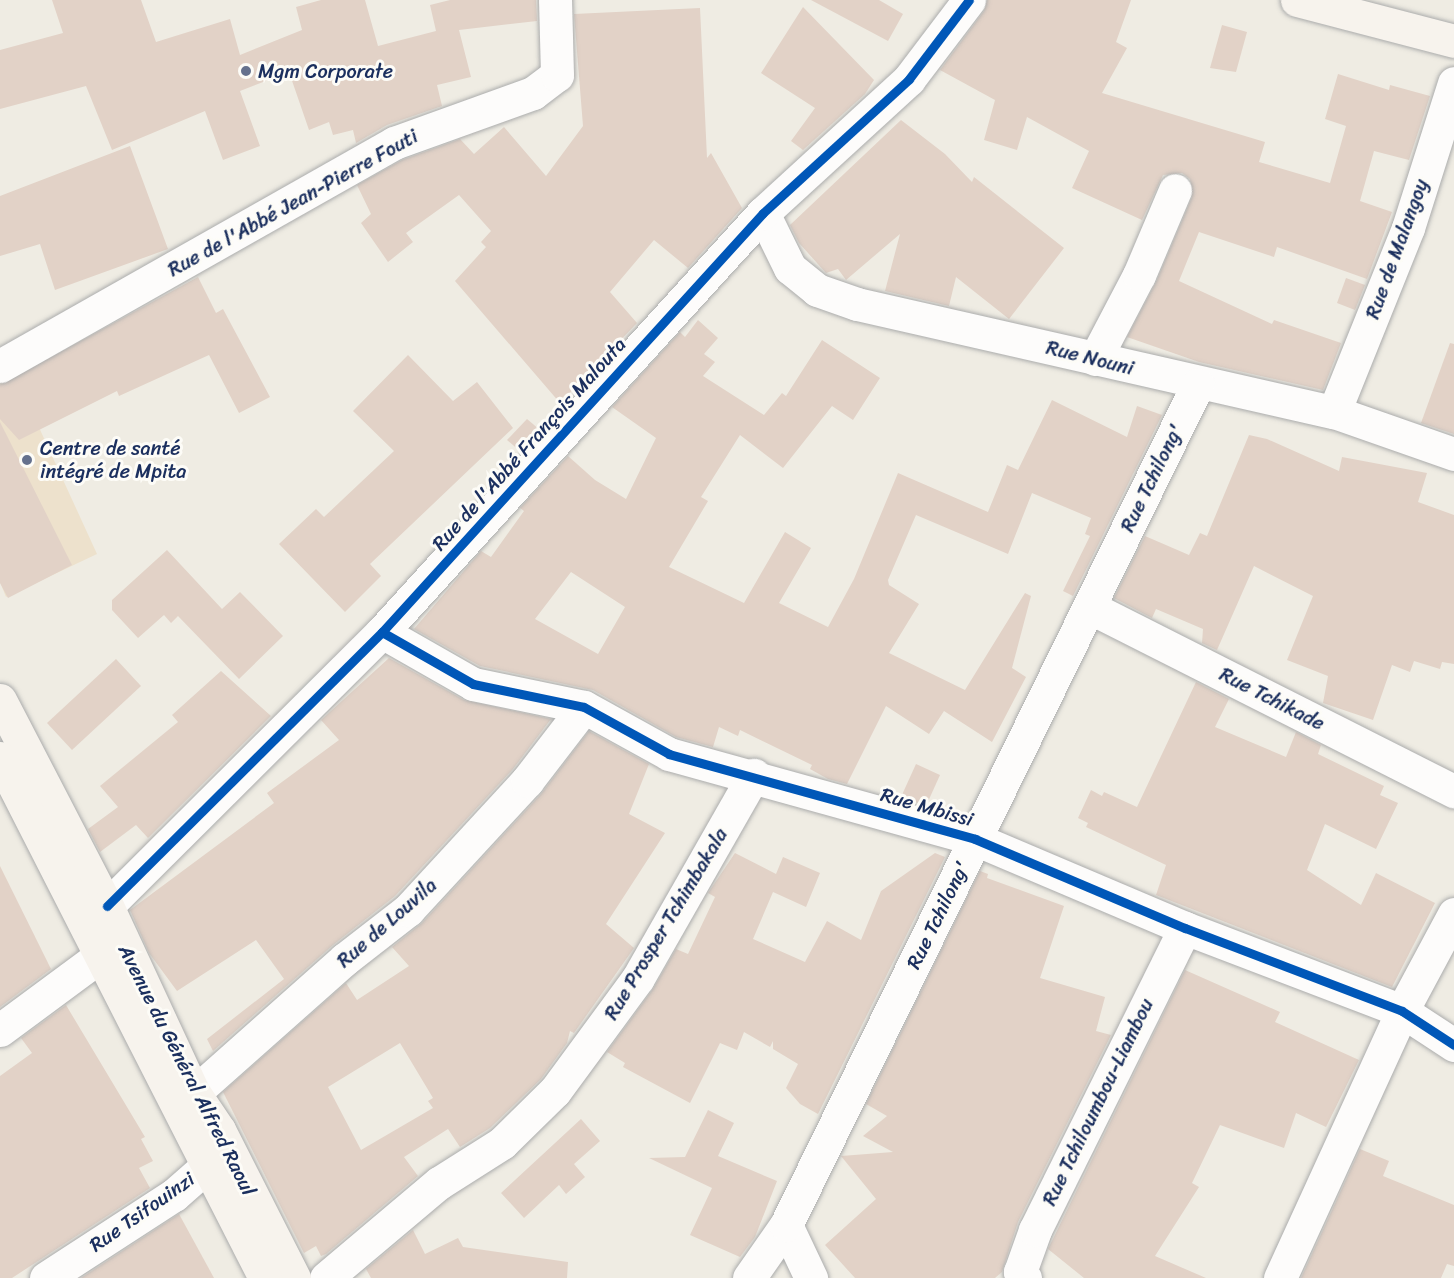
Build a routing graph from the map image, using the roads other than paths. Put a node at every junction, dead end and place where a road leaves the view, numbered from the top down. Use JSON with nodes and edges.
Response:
{"nodes":[{"id":1,"x":555,"y":0,"type":"edge"},
{"id":2,"x":969,"y":0,"type":"edge"},
{"id":3,"x":1297,"y":0,"type":"edge"},
{"id":4,"x":1454,"y":41,"type":"edge"},
{"id":5,"x":1454,"y":84,"type":"edge"},
{"id":6,"x":1175,"y":190,"type":"dead end"},
{"id":7,"x":763,"y":213,"type":"junction"},
{"id":8,"x":1095,"y":359,"type":"junction"},
{"id":9,"x":0,"y":366,"type":"edge"},
{"id":10,"x":1198,"y":384,"type":"junction"},
{"id":11,"x":1334,"y":412,"type":"junction"},
{"id":12,"x":1454,"y":454,"type":"edge"},
{"id":13,"x":1089,"y":608,"type":"junction"},
{"id":14,"x":382,"y":632,"type":"junction"},
{"id":15,"x":0,"y":700,"type":"edge"},
{"id":16,"x":584,"y":707,"type":"junction"},
{"id":17,"x":0,"y":758,"type":"edge"},
{"id":18,"x":754,"y":775,"type":"junction"},
{"id":19,"x":1454,"y":791,"type":"edge"},
{"id":20,"x":975,"y":839,"type":"junction"},
{"id":21,"x":106,"y":906,"type":"junction"},
{"id":22,"x":1454,"y":914,"type":"edge"},
{"id":23,"x":1185,"y":928,"type":"junction"},
{"id":24,"x":100,"y":956,"type":"junction"},
{"id":25,"x":1402,"y":1011,"type":"junction"},
{"id":26,"x":0,"y":1030,"type":"edge"},
{"id":27,"x":1454,"y":1045,"type":"edge"},
{"id":28,"x":194,"y":1093,"type":"junction"},
{"id":29,"x":207,"y":1166,"type":"junction"},
{"id":30,"x":786,"y":1225,"type":"junction"},
{"id":31,"x":46,"y":1278,"type":"edge"},
{"id":32,"x":265,"y":1278,"type":"edge"},
{"id":33,"x":294,"y":1278,"type":"edge"},
{"id":34,"x":326,"y":1278,"type":"edge"},
{"id":35,"x":749,"y":1278,"type":"edge"},
{"id":36,"x":811,"y":1278,"type":"edge"},
{"id":37,"x":1025,"y":1278,"type":"edge"},
{"id":38,"x":1280,"y":1278,"type":"edge"}],
"edges":[{"from":1,"to":9,"type":"street","name":"Rue de l'Abbé Jean-Pierre Fouti"},
{"from":2,"to":7,"type":"street","name":"Rue de l'Abbé François Malouta"},
{"from":3,"to":4,"type":"street"},
{"from":5,"to":11,"type":"street","name":"Rue de Malangoy"},
{"from":6,"to":8,"type":"street"},
{"from":7,"to":8,"type":"street","name":"Rue Nouni"},
{"from":7,"to":14,"type":"street","name":"Rue de l'Abbé François Malouta"},
{"from":8,"to":10,"type":"street","name":"Rue Nouni"},
{"from":10,"to":11,"type":"street","name":"Rue Nouni"},
{"from":10,"to":13,"type":"street","name":"Rue Tchilong'"},
{"from":11,"to":12,"type":"street","name":"Rue Nouni"},
{"from":13,"to":19,"type":"street","name":"Rue Tchikade"},
{"from":13,"to":20,"type":"street","name":"Rue Tchilong'"},
{"from":14,"to":16,"type":"street","name":"Rue Mbissi"},
{"from":14,"to":21,"type":"street","name":"Rue de l'Abbé François Malouta"},
{"from":15,"to":21,"type":"street","name":"Avenue du Général Alfred Raoul"},
{"from":16,"to":18,"type":"street","name":"Rue Mbissi"},
{"from":16,"to":28,"type":"street","name":"Rue de Louvila"},
{"from":17,"to":24,"type":"street"},
{"from":18,"to":20,"type":"street","name":"Rue Mbissi"},
{"from":18,"to":34,"type":"street","name":"Rue Prosper Tchimbakala"},
{"from":20,"to":23,"type":"street","name":"Rue Mbissi"},
{"from":20,"to":30,"type":"street","name":"Rue Tchilong'"},
{"from":21,"to":28,"type":"street","name":"Avenue du Général Alfred Raoul"},
{"from":22,"to":25,"type":"street"},
{"from":23,"to":25,"type":"street","name":"Rue Mbissi"},
{"from":23,"to":37,"type":"street","name":"Rue Tchiloumbou-Liambou"},
{"from":24,"to":26,"type":"street"},
{"from":24,"to":29,"type":"street"},
{"from":25,"to":27,"type":"street","name":"Rue Mbissi"},
{"from":25,"to":38,"type":"street"},
{"from":28,"to":33,"type":"street","name":"Avenue du Général Alfred Raoul"},
{"from":29,"to":31,"type":"street","name":"Rue Tsifouinzi"},
{"from":29,"to":32,"type":"street"},
{"from":30,"to":35,"type":"street","name":"Rue Tchilong'"},
{"from":30,"to":36,"type":"street"}]}
